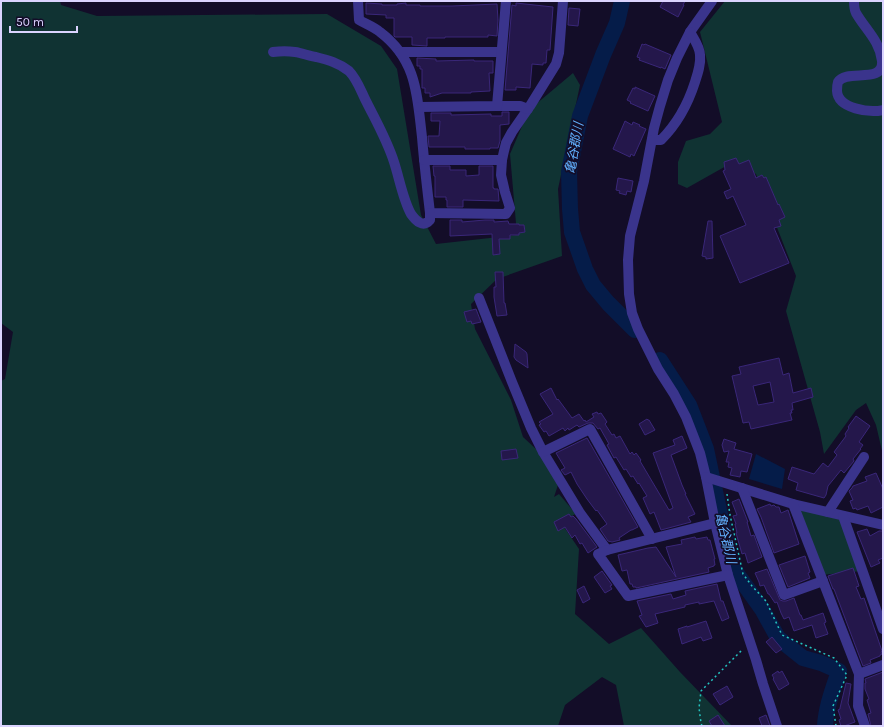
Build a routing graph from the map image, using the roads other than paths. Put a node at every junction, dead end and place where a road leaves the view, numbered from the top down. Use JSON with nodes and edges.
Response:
{"nodes":[{"id":1,"x":358,"y":1,"type":"edge"},
{"id":2,"x":506,"y":1,"type":"edge"},
{"id":3,"x":563,"y":1,"type":"edge"},
{"id":4,"x":712,"y":1,"type":"edge"},
{"id":5,"x":854,"y":1,"type":"edge"},
{"id":6,"x":690,"y":32,"type":"junction"},
{"id":7,"x":273,"y":52,"type":"dead end"},
{"id":8,"x":400,"y":52,"type":"junction"},
{"id":9,"x":501,"y":52,"type":"junction"},
{"id":10,"x":497,"y":106,"type":"junction"},
{"id":11,"x":419,"y":107,"type":"junction"},
{"id":12,"x":528,"y":109,"type":"junction"},
{"id":13,"x":883,"y":110,"type":"edge"},
{"id":14,"x":652,"y":140,"type":"junction"},
{"id":15,"x":424,"y":160,"type":"junction"},
{"id":16,"x":502,"y":160,"type":"junction"},
{"id":17,"x":430,"y":213,"type":"junction"},
{"id":18,"x":479,"y":298,"type":"dead end"},
{"id":19,"x":543,"y":452,"type":"junction"},
{"id":20,"x":864,"y":457,"type":"dead end"},
{"id":21,"x":706,"y":477,"type":"junction"},
{"id":22,"x":742,"y":488,"type":"junction"},
{"id":23,"x":793,"y":504,"type":"junction"},
{"id":24,"x":828,"y":512,"type":"junction"},
{"id":25,"x":843,"y":516,"type":"junction"},
{"id":26,"x":715,"y":523,"type":"junction"},
{"id":27,"x":883,"y":525,"type":"edge"},
{"id":28,"x":652,"y":539,"type":"junction"},
{"id":29,"x":606,"y":550,"type":"junction"},
{"id":30,"x":728,"y":575,"type":"junction"},
{"id":31,"x":823,"y":581,"type":"junction"},
{"id":32,"x":883,"y":629,"type":"edge"},
{"id":33,"x":883,"y":665,"type":"edge"},
{"id":34,"x":858,"y":674,"type":"junction"},
{"id":35,"x":777,"y":726,"type":"edge"},
{"id":36,"x":865,"y":726,"type":"edge"}],
"edges":[{"from":1,"to":8,"type":"street"},
{"from":2,"to":9,"type":"street"},
{"from":3,"to":12,"type":"street"},
{"from":4,"to":6,"type":"street"},
{"from":5,"to":13,"type":"street"},
{"from":6,"to":14,"type":"street"},
{"from":6,"to":14,"type":"street"},
{"from":7,"to":17,"type":"street"},
{"from":8,"to":9,"type":"street"},
{"from":8,"to":11,"type":"street"},
{"from":9,"to":10,"type":"street"},
{"from":10,"to":11,"type":"street"},
{"from":10,"to":12,"type":"street"},
{"from":11,"to":15,"type":"street"},
{"from":12,"to":16,"type":"street"},
{"from":14,"to":21,"type":"street"},
{"from":15,"to":16,"type":"street"},
{"from":15,"to":17,"type":"street"},
{"from":16,"to":17,"type":"street"},
{"from":18,"to":19,"type":"street"},
{"from":19,"to":28,"type":"street"},
{"from":19,"to":29,"type":"street"},
{"from":20,"to":24,"type":"street"},
{"from":21,"to":22,"type":"street"},
{"from":21,"to":26,"type":"street"},
{"from":22,"to":23,"type":"street"},
{"from":22,"to":31,"type":"street"},
{"from":23,"to":24,"type":"street"},
{"from":23,"to":31,"type":"street"},
{"from":24,"to":25,"type":"street"},
{"from":25,"to":27,"type":"street"},
{"from":25,"to":32,"type":"street"},
{"from":26,"to":28,"type":"street"},
{"from":26,"to":30,"type":"street"},
{"from":28,"to":29,"type":"street"},
{"from":29,"to":30,"type":"street"},
{"from":30,"to":35,"type":"street"},
{"from":31,"to":34,"type":"street"},
{"from":33,"to":34,"type":"street"},
{"from":34,"to":36,"type":"street"}]}
